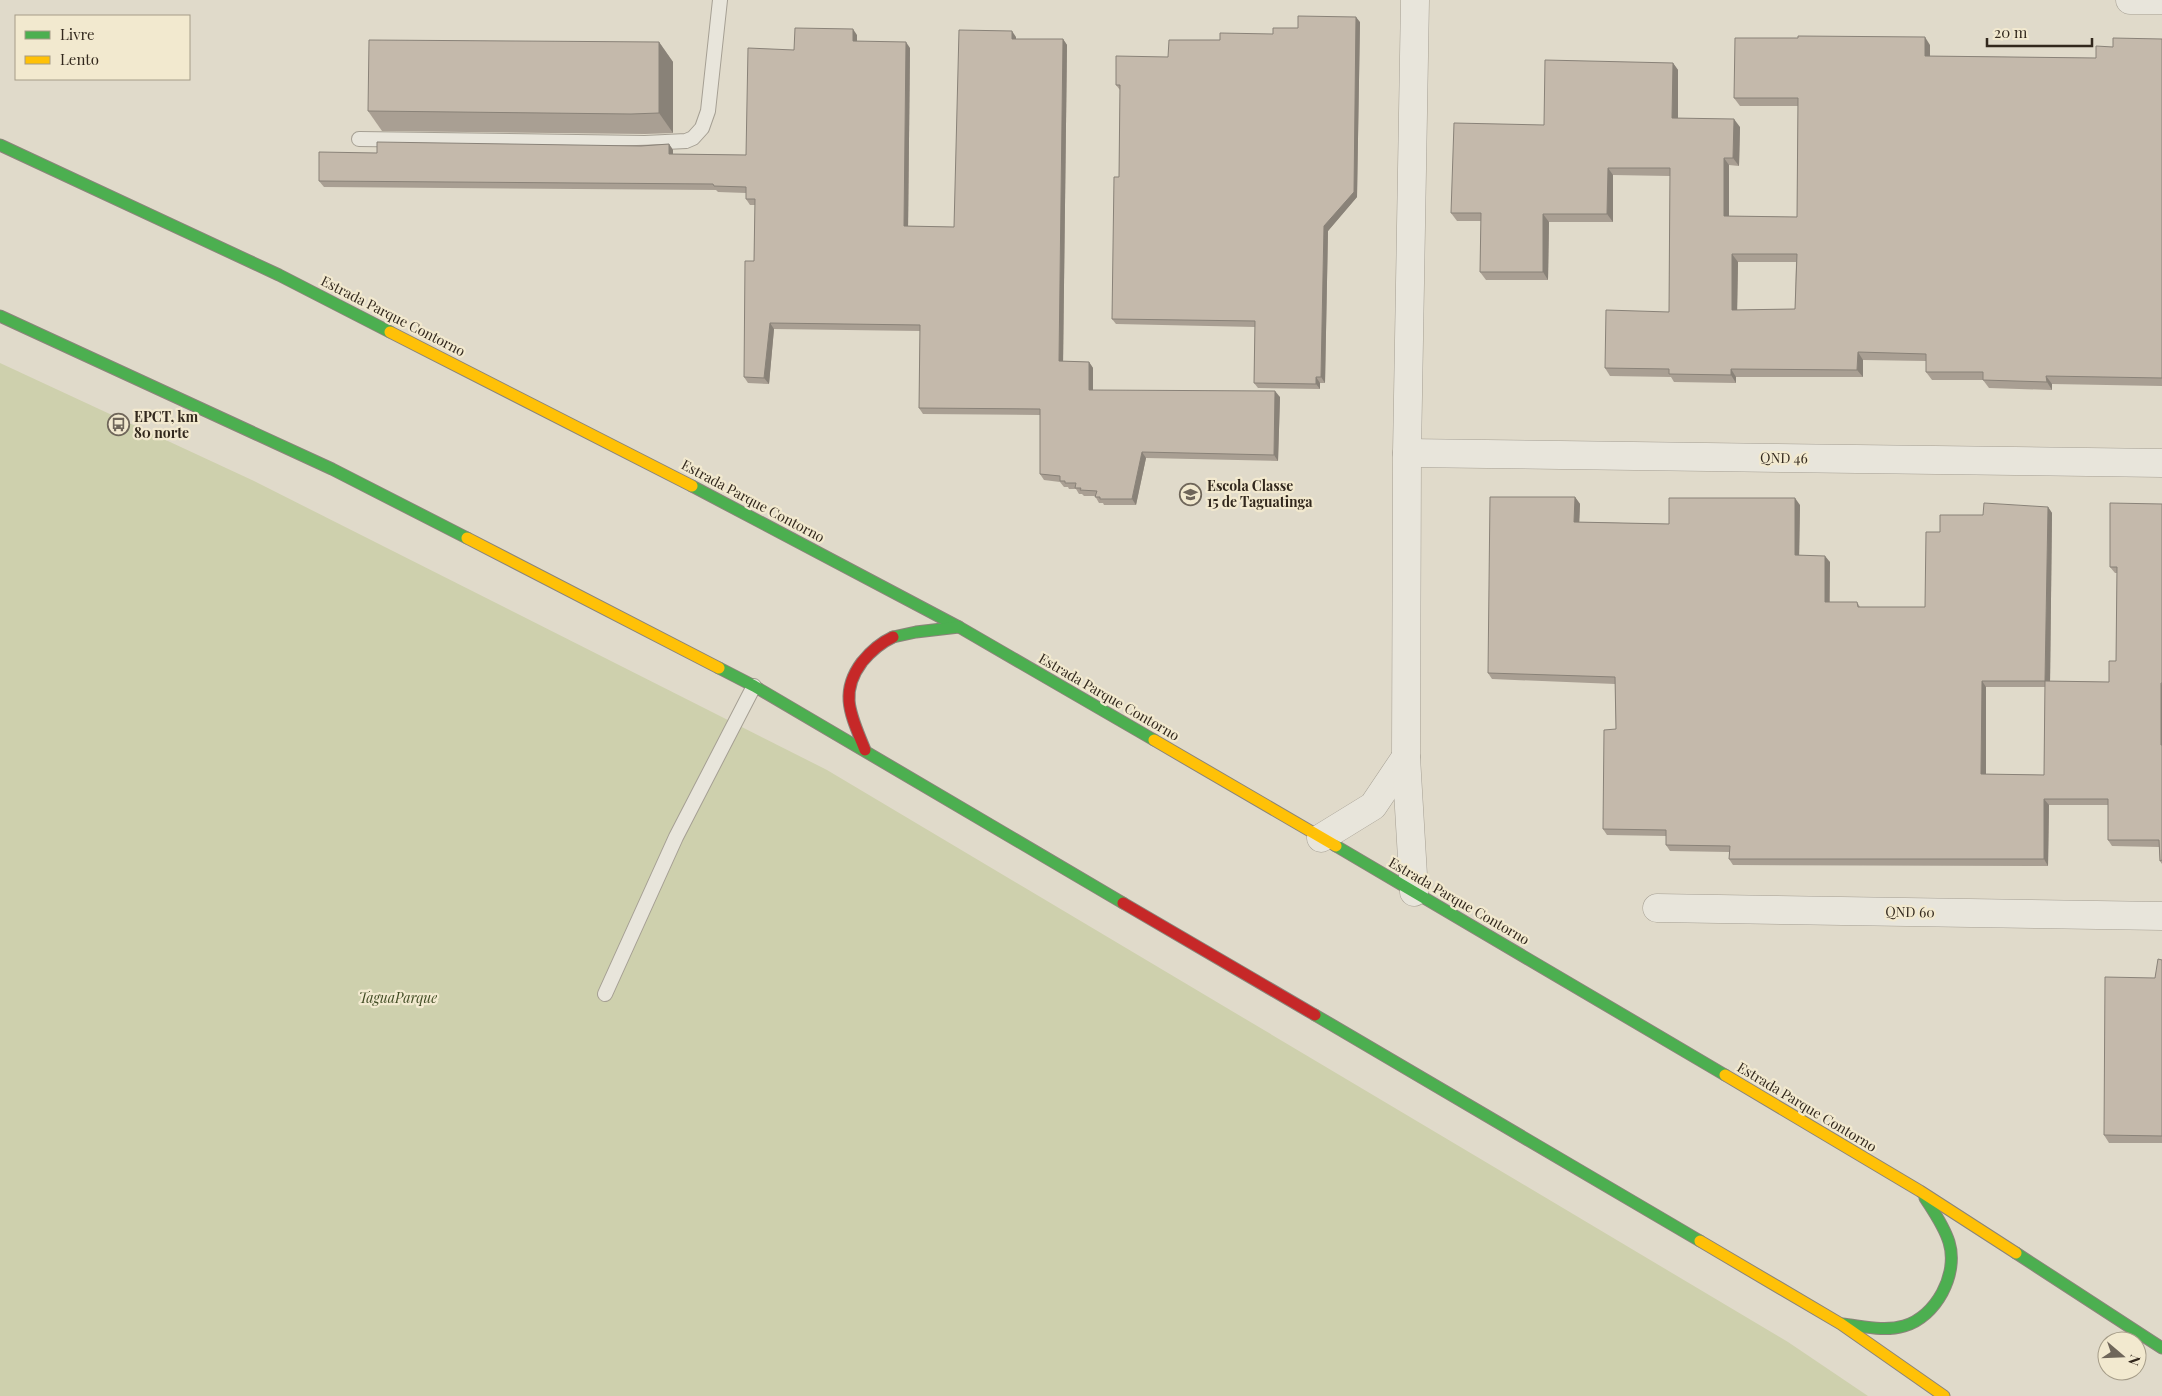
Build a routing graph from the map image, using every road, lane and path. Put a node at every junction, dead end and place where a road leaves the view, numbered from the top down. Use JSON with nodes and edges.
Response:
{"nodes":[{"id":1,"x":720,"y":0,"type":"edge"},
{"id":2,"x":1414,"y":0,"type":"edge"},
{"id":3,"x":2130,"y":0,"type":"edge"},
{"id":4,"x":2162,"y":0,"type":"edge"},
{"id":5,"x":359,"y":139,"type":"dead end"},
{"id":6,"x":0,"y":145,"type":"edge"},
{"id":7,"x":0,"y":316,"type":"edge"},
{"id":8,"x":1406,"y":452,"type":"junction"},
{"id":9,"x":2162,"y":463,"type":"edge"},
{"id":10,"x":959,"y":627,"type":"junction"},
{"id":11,"x":754,"y":686,"type":"junction"},
{"id":12,"x":864,"y":750,"type":"junction"},
{"id":13,"x":1406,"y":757,"type":"junction"},
{"id":14,"x":1321,"y":838,"type":"junction"},
{"id":15,"x":1414,"y":892,"type":"junction"},
{"id":16,"x":1657,"y":908,"type":"dead end"},
{"id":17,"x":2162,"y":916,"type":"edge"},
{"id":18,"x":605,"y":994,"type":"dead end"},
{"id":19,"x":1920,"y":1191,"type":"junction"},
{"id":20,"x":1841,"y":1324,"type":"junction"},
{"id":21,"x":2162,"y":1348,"type":"edge"},
{"id":22,"x":1944,"y":1396,"type":"edge"}],
"edges":[{"from":1,"to":5,"type":"lane"},
{"from":2,"to":8,"type":"street"},
{"from":3,"to":4,"type":"street"},
{"from":6,"to":10,"type":"highway","name":"Estrada Parque Contorno"},
{"from":7,"to":11,"type":"highway"},
{"from":8,"to":9,"type":"street","name":"QND 46"},
{"from":8,"to":13,"type":"street"},
{"from":10,"to":12,"type":"highway"},
{"from":10,"to":14,"type":"highway","name":"Estrada Parque Contorno"},
{"from":11,"to":12,"type":"highway"},
{"from":11,"to":18,"type":"lane"},
{"from":12,"to":20,"type":"highway"},
{"from":13,"to":14,"type":"street"},
{"from":13,"to":15,"type":"street"},
{"from":14,"to":15,"type":"highway","name":"Estrada Parque Contorno"},
{"from":15,"to":19,"type":"highway","name":"Estrada Parque Contorno"},
{"from":16,"to":17,"type":"street","name":"QND 60"},
{"from":19,"to":20,"type":"highway"},
{"from":19,"to":21,"type":"highway","name":"Estrada Parque Contorno"},
{"from":20,"to":22,"type":"highway"}]}
